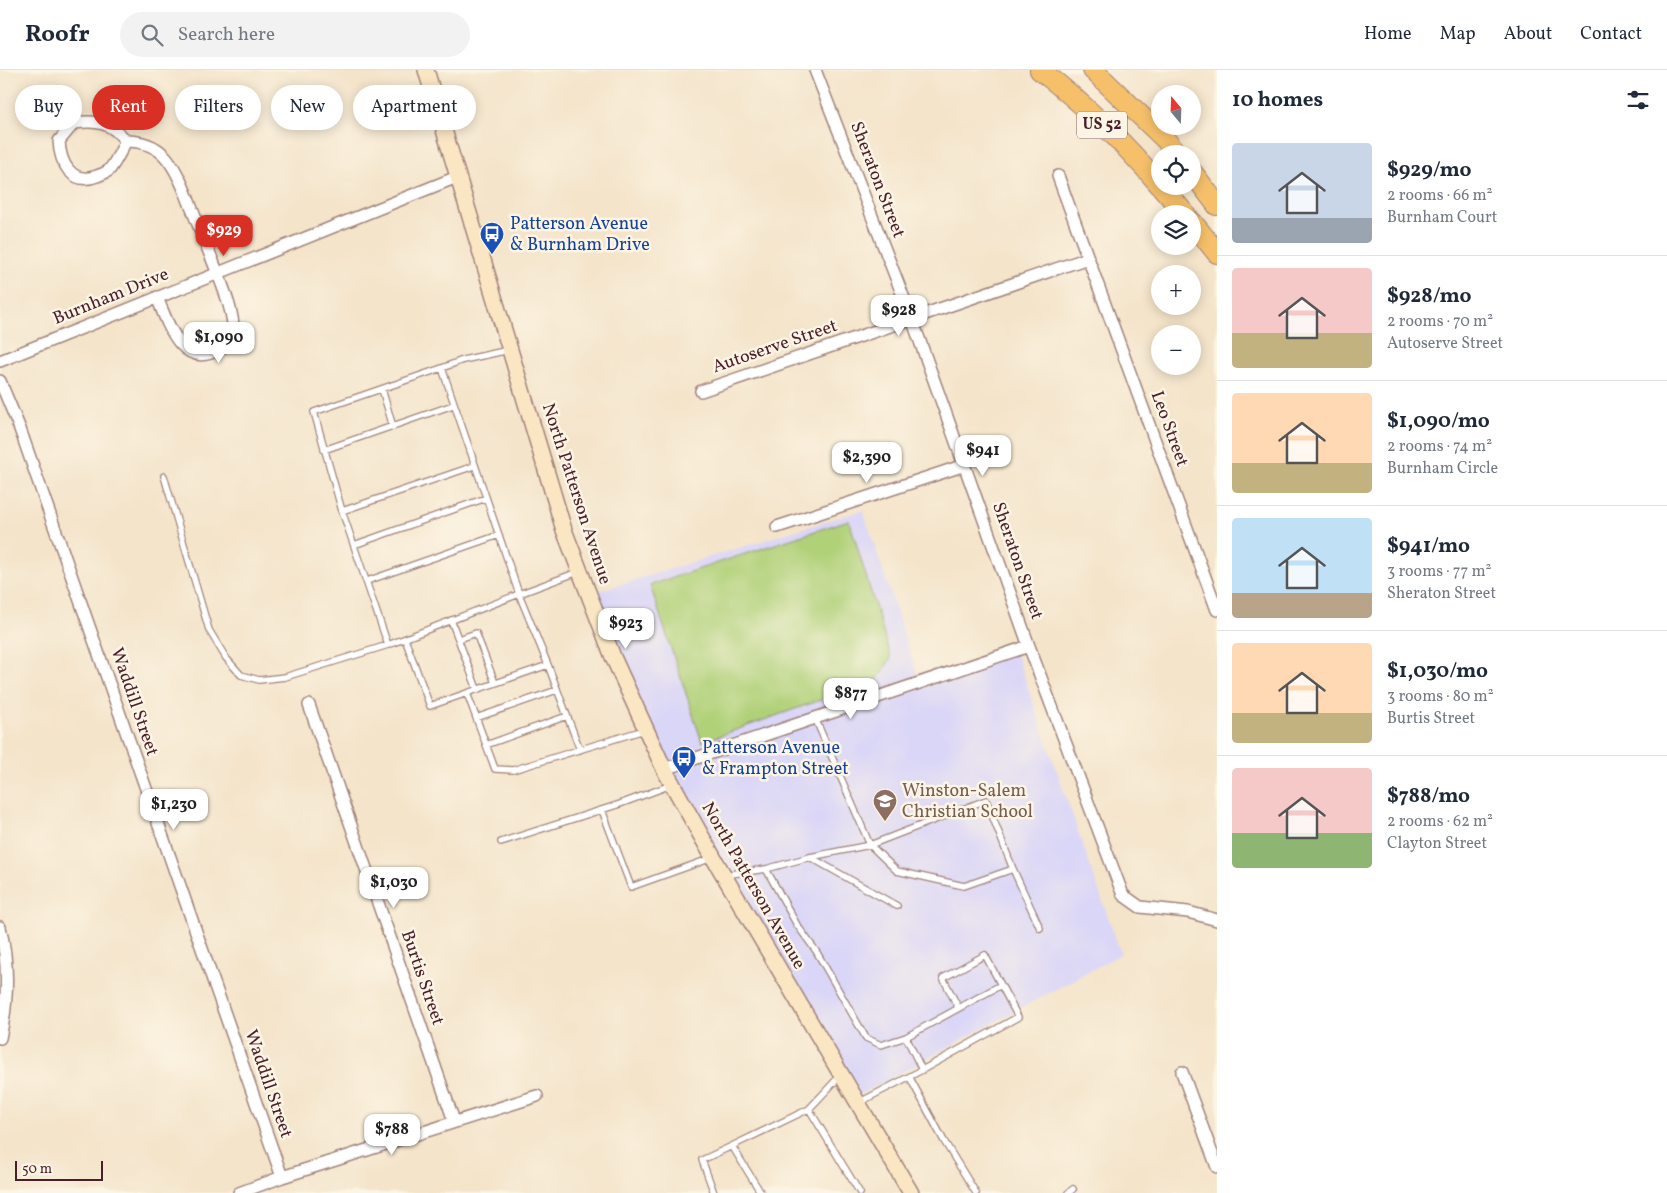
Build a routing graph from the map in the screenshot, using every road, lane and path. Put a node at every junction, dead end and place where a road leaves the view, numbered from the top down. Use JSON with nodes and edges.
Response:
{"nodes":[{"id":1,"x":426,"y":70,"type":"edge"},
{"id":2,"x":815,"y":70,"type":"edge"},
{"id":3,"x":1040,"y":70,"type":"edge"},
{"id":4,"x":1093,"y":70,"type":"edge"},
{"id":5,"x":126,"y":141,"type":"junction"},
{"id":6,"x":1170,"y":145,"type":"edge"},
{"id":7,"x":1151,"y":174,"type":"edge"},
{"id":8,"x":1058,"y":176,"type":"dead end"},
{"id":9,"x":457,"y":177,"type":"junction"},
{"id":10,"x":1201,"y":184,"type":"edge"},
{"id":11,"x":1169,"y":195,"type":"edge"},
{"id":12,"x":1178,"y":205,"type":"edge"},
{"id":13,"x":1217,"y":205,"type":"edge"},
{"id":14,"x":1201,"y":233,"type":"edge"},
{"id":15,"x":1217,"y":253,"type":"edge"},
{"id":16,"x":1088,"y":258,"type":"junction"},
{"id":17,"x":217,"y":274,"type":"junction"},
{"id":18,"x":157,"y":297,"type":"junction"},
{"id":19,"x":912,"y":318,"type":"junction"},
{"id":20,"x":510,"y":350,"type":"junction"},
{"id":21,"x":0,"y":361,"type":"edge"},
{"id":22,"x":442,"y":368,"type":"junction"},
{"id":23,"x":0,"y":381,"type":"edge"},
{"id":24,"x":382,"y":389,"type":"junction"},
{"id":25,"x":701,"y":391,"type":"dead end"},
{"id":26,"x":453,"y":405,"type":"junction"},
{"id":27,"x":393,"y":426,"type":"junction"},
{"id":28,"x":324,"y":450,"type":"junction"},
{"id":29,"x":965,"y":465,"type":"junction"},
{"id":30,"x":474,"y":466,"type":"junction"},
{"id":31,"x":164,"y":476,"type":"dead end"},
{"id":32,"x":486,"y":498,"type":"junction"},
{"id":33,"x":342,"y":511,"type":"junction"},
{"id":34,"x":777,"y":527,"type":"dead end"},
{"id":35,"x":499,"y":535,"type":"junction"},
{"id":36,"x":354,"y":545,"type":"junction"},
{"id":37,"x":580,"y":572,"type":"junction"},
{"id":38,"x":367,"y":581,"type":"junction"},
{"id":39,"x":519,"y":594,"type":"junction"},
{"id":40,"x":1217,"y":610,"type":"edge"},
{"id":41,"x":451,"y":620,"type":"junction"},
{"id":42,"x":405,"y":639,"type":"junction"},
{"id":43,"x":459,"y":639,"type":"junction"},
{"id":44,"x":388,"y":645,"type":"junction"},
{"id":45,"x":1029,"y":646,"type":"junction"},
{"id":46,"x":548,"y":665,"type":"junction"},
{"id":47,"x":496,"y":683,"type":"junction"},
{"id":48,"x":478,"y":689,"type":"junction"},
{"id":49,"x":557,"y":690,"type":"junction"},
{"id":50,"x":467,"y":693,"type":"junction"},
{"id":51,"x":309,"y":705,"type":"dead end"},
{"id":52,"x":567,"y":716,"type":"junction"},
{"id":53,"x":476,"y":718,"type":"junction"},
{"id":54,"x":816,"y":718,"type":"junction"},
{"id":55,"x":646,"y":730,"type":"junction"},
{"id":56,"x":486,"y":745,"type":"junction"},
{"id":57,"x":580,"y":750,"type":"junction"},
{"id":58,"x":664,"y":769,"type":"junction"},
{"id":59,"x":673,"y":784,"type":"junction"},
{"id":60,"x":602,"y":810,"type":"junction"},
{"id":61,"x":501,"y":842,"type":"dead end"},
{"id":62,"x":870,"y":845,"type":"junction"},
{"id":63,"x":714,"y":857,"type":"junction"},
{"id":64,"x":810,"y":857,"type":"junction"},
{"id":65,"x":766,"y":869,"type":"junction"},
{"id":66,"x":1013,"y":869,"type":"junction"},
{"id":67,"x":724,"y":875,"type":"junction"},
{"id":68,"x":897,"y":906,"type":"dead end"},
{"id":69,"x":1217,"y":920,"type":"edge"},
{"id":70,"x":0,"y":927,"type":"edge"},
{"id":71,"x":1040,"y":928,"type":"dead end"},
{"id":72,"x":1001,"y":985,"type":"junction"},
{"id":73,"x":958,"y":1007,"type":"junction"},
{"id":74,"x":0,"y":1038,"type":"edge"},
{"id":75,"x":906,"y":1038,"type":"junction"},
{"id":76,"x":922,"y":1070,"type":"junction"},
{"id":77,"x":1182,"y":1072,"type":"dead end"},
{"id":78,"x":841,"y":1075,"type":"junction"},
{"id":79,"x":910,"y":1078,"type":"junction"},
{"id":80,"x":537,"y":1096,"type":"dead end"},
{"id":81,"x":858,"y":1103,"type":"junction"},
{"id":82,"x":809,"y":1109,"type":"junction"},
{"id":83,"x":454,"y":1122,"type":"junction"},
{"id":84,"x":732,"y":1146,"type":"junction"},
{"id":85,"x":1217,"y":1167,"type":"edge"},
{"id":86,"x":282,"y":1178,"type":"junction"},
{"id":87,"x":239,"y":1193,"type":"edge"},
{"id":88,"x":714,"y":1193,"type":"edge"},
{"id":89,"x":761,"y":1193,"type":"edge"},
{"id":90,"x":860,"y":1193,"type":"edge"},
{"id":91,"x":910,"y":1193,"type":"edge"},
{"id":92,"x":976,"y":1193,"type":"edge"}],
"edges":[{"from":1,"to":9,"type":"main road","name":"North Patterson Avenue"},
{"from":2,"to":19,"type":"street","name":"Sheraton Street"},
{"from":3,"to":7,"type":"highway","number":"US 52"},
{"from":4,"to":6,"type":"highway","number":"US 52"},
{"from":5,"to":5,"type":"street"},
{"from":5,"to":17,"type":"street"},
{"from":8,"to":16,"type":"street","name":"Leo Street"},
{"from":9,"to":17,"type":"street","name":"Burnham Drive"},
{"from":9,"to":20,"type":"main road","name":"North Patterson Avenue"},
{"from":10,"to":13,"type":"highway"},
{"from":11,"to":12,"type":"highway","number":"US 52"},
{"from":14,"to":15,"type":"highway"},
{"from":16,"to":19,"type":"street","name":"Autoserve Street"},
{"from":16,"to":40,"type":"street","name":"Leo Street"},
{"from":17,"to":18,"type":"street","name":"Burnham Drive"},
{"from":17,"to":18,"type":"street"},
{"from":18,"to":21,"type":"street","name":"Burnham Drive"},
{"from":19,"to":25,"type":"street","name":"Autoserve Street"},
{"from":19,"to":29,"type":"street","name":"Sheraton Street"},
{"from":20,"to":22,"type":"lane"},
{"from":20,"to":37,"type":"main road","name":"North Patterson Avenue"},
{"from":22,"to":24,"type":"lane"},
{"from":22,"to":26,"type":"lane"},
{"from":23,"to":86,"type":"street","name":"Waddill Street"},
{"from":24,"to":27,"type":"lane"},
{"from":24,"to":28,"type":"lane"},
{"from":26,"to":27,"type":"lane"},
{"from":26,"to":30,"type":"lane"},
{"from":27,"to":28,"type":"lane"},
{"from":28,"to":33,"type":"lane"},
{"from":29,"to":34,"type":"street"},
{"from":29,"to":45,"type":"street","name":"Sheraton Street"},
{"from":30,"to":32,"type":"lane"},
{"from":30,"to":33,"type":"lane"},
{"from":31,"to":44,"type":"lane"},
{"from":32,"to":35,"type":"lane"},
{"from":32,"to":36,"type":"lane"},
{"from":33,"to":36,"type":"lane"},
{"from":35,"to":38,"type":"lane"},
{"from":35,"to":39,"type":"lane"},
{"from":36,"to":38,"type":"lane"},
{"from":37,"to":39,"type":"lane"},
{"from":37,"to":55,"type":"main road","name":"North Patterson Avenue"},
{"from":38,"to":44,"type":"lane"},
{"from":39,"to":41,"type":"lane"},
{"from":39,"to":46,"type":"lane"},
{"from":41,"to":42,"type":"lane"},
{"from":41,"to":43,"type":"lane"},
{"from":42,"to":44,"type":"lane"},
{"from":42,"to":50,"type":"lane"},
{"from":43,"to":47,"type":"lane"},
{"from":43,"to":48,"type":"lane"},
{"from":45,"to":54,"type":"street"},
{"from":45,"to":69,"type":"street","name":"Sheraton Street"},
{"from":46,"to":47,"type":"lane"},
{"from":46,"to":49,"type":"lane"},
{"from":47,"to":48,"type":"lane"},
{"from":48,"to":50,"type":"lane"},
{"from":49,"to":52,"type":"lane"},
{"from":49,"to":53,"type":"lane"},
{"from":50,"to":53,"type":"lane"},
{"from":51,"to":83,"type":"street","name":"Burtis Street"},
{"from":52,"to":56,"type":"lane"},
{"from":52,"to":57,"type":"lane"},
{"from":53,"to":56,"type":"lane"},
{"from":54,"to":58,"type":"street"},
{"from":54,"to":62,"type":"lane"},
{"from":55,"to":57,"type":"lane"},
{"from":55,"to":58,"type":"main road","name":"North Patterson Avenue"},
{"from":56,"to":57,"type":"lane"},
{"from":58,"to":59,"type":"main road","name":"North Patterson Avenue"},
{"from":59,"to":60,"type":"lane"},
{"from":59,"to":63,"type":"main road","name":"North Patterson Avenue"},
{"from":60,"to":61,"type":"lane"},
{"from":60,"to":63,"type":"lane"},
{"from":62,"to":64,"type":"lane"},
{"from":62,"to":66,"type":"lane"},
{"from":62,"to":66,"type":"lane"},
{"from":63,"to":67,"type":"main road","name":"North Patterson Avenue"},
{"from":64,"to":65,"type":"lane"},
{"from":64,"to":68,"type":"lane"},
{"from":65,"to":67,"type":"lane"},
{"from":65,"to":75,"type":"lane"},
{"from":66,"to":71,"type":"lane"},
{"from":67,"to":78,"type":"main road","name":"North Patterson Avenue"},
{"from":70,"to":74,"type":"street"},
{"from":72,"to":73,"type":"lane"},
{"from":72,"to":73,"type":"lane"},
{"from":72,"to":76,"type":"lane"},
{"from":73,"to":75,"type":"lane"},
{"from":75,"to":76,"type":"lane"},
{"from":76,"to":79,"type":"lane"},
{"from":77,"to":85,"type":"street"},
{"from":78,"to":81,"type":"main road","name":"North Patterson Avenue"},
{"from":78,"to":82,"type":"lane"},
{"from":79,"to":81,"type":"lane"},
{"from":79,"to":92,"type":"lane"},
{"from":80,"to":83,"type":"street"},
{"from":81,"to":91,"type":"main road","name":"North Patterson Avenue"},
{"from":82,"to":84,"type":"lane"},
{"from":82,"to":90,"type":"lane"},
{"from":83,"to":86,"type":"street"},
{"from":84,"to":88,"type":"lane"},
{"from":84,"to":89,"type":"lane"},
{"from":86,"to":87,"type":"street"}]}
